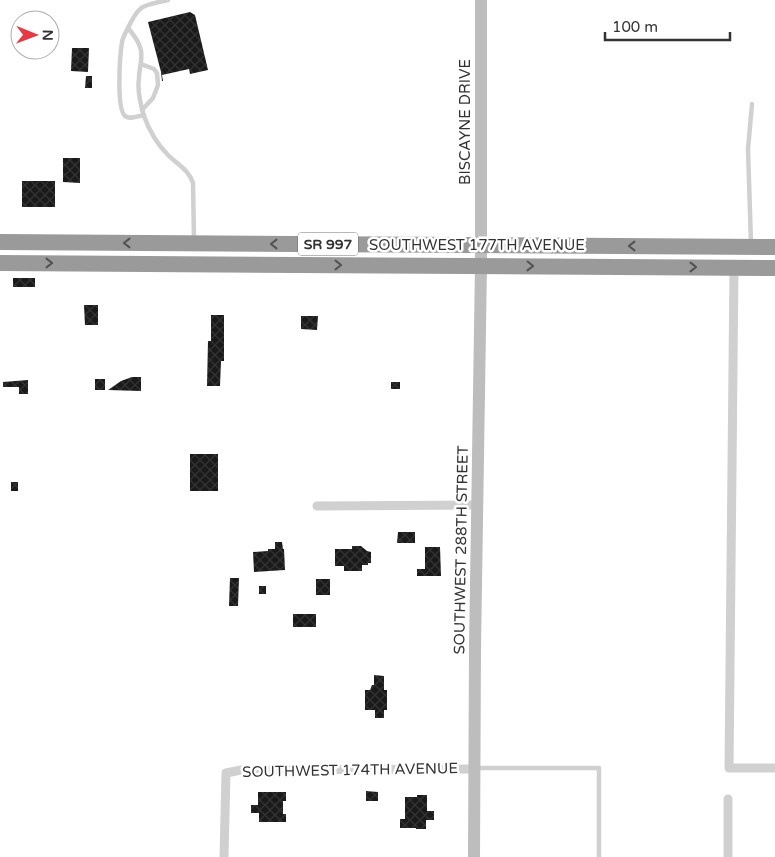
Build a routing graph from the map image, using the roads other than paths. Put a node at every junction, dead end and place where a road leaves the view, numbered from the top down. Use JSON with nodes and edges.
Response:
{"nodes":[{"id":1,"x":168,"y":0,"type":"edge"},
{"id":2,"x":481,"y":0,"type":"edge"},
{"id":3,"x":128,"y":28,"type":"junction"},
{"id":4,"x":141,"y":64,"type":"junction"},
{"id":5,"x":752,"y":104,"type":"dead end"},
{"id":6,"x":143,"y":112,"type":"junction"},
{"id":7,"x":4,"y":243,"type":"edge"},
{"id":8,"x":194,"y":243,"type":"junction"},
{"id":9,"x":481,"y":244,"type":"junction"},
{"id":10,"x":751,"y":247,"type":"junction"},
{"id":11,"x":775,"y":247,"type":"edge"},
{"id":12,"x":0,"y":263,"type":"edge"},
{"id":13,"x":482,"y":265,"type":"junction"},
{"id":14,"x":734,"y":267,"type":"junction"},
{"id":15,"x":775,"y":268,"type":"edge"},
{"id":16,"x":478,"y":505,"type":"junction"},
{"id":17,"x":317,"y":506,"type":"dead end"},
{"id":18,"x":475,"y":768,"type":"junction"},
{"id":19,"x":775,"y":768,"type":"edge"},
{"id":20,"x":728,"y":799,"type":"dead end"},
{"id":21,"x":224,"y":857,"type":"edge"},
{"id":22,"x":474,"y":857,"type":"edge"},
{"id":23,"x":599,"y":857,"type":"edge"},
{"id":24,"x":728,"y":857,"type":"edge"}],
"edges":[{"from":1,"to":3,"type":"lane"},
{"from":2,"to":9,"type":"street","name":"BISCAYNE DRIVE"},
{"from":3,"to":4,"type":"lane"},
{"from":3,"to":6,"type":"lane"},
{"from":4,"to":6,"type":"lane"},
{"from":4,"to":6,"type":"lane"},
{"from":5,"to":10,"type":"lane"},
{"from":6,"to":8,"type":"lane"},
{"from":8,"to":7,"type":"highway","name":"SOUTHWEST 177TH AVENUE","number":"SR 997","one_way":true},
{"from":9,"to":8,"type":"highway","name":"SOUTHWEST 177TH AVENUE","number":"SR 997","one_way":true},
{"from":10,"to":9,"type":"highway","name":"SOUTHWEST 177TH AVENUE","number":"SR 997","one_way":true},
{"from":9,"to":13,"type":"street","name":"SOUTHWEST 288TH STREET"},
{"from":10,"to":11,"type":"highway","name":"SOUTHWEST 177TH AVENUE","number":"SR 997"},
{"from":12,"to":13,"type":"highway","name":"SOUTHWEST 177TH AVENUE","number":"SR 997","one_way":true},
{"from":13,"to":14,"type":"highway","name":"SOUTHWEST 177TH AVENUE","number":"SR 997","one_way":true},
{"from":13,"to":16,"type":"street","name":"SOUTHWEST 288TH STREET"},
{"from":14,"to":15,"type":"highway","name":"SOUTHWEST 177TH AVENUE","number":"SR 997"},
{"from":14,"to":19,"type":"street"},
{"from":16,"to":17,"type":"street"},
{"from":16,"to":18,"type":"street","name":"SOUTHWEST 288TH STREET"},
{"from":18,"to":21,"type":"street","name":"SOUTHWEST 174TH AVENUE"},
{"from":18,"to":22,"type":"street","name":"SOUTHWEST 288TH STREET"},
{"from":18,"to":23,"type":"lane"},
{"from":20,"to":24,"type":"street"}]}
